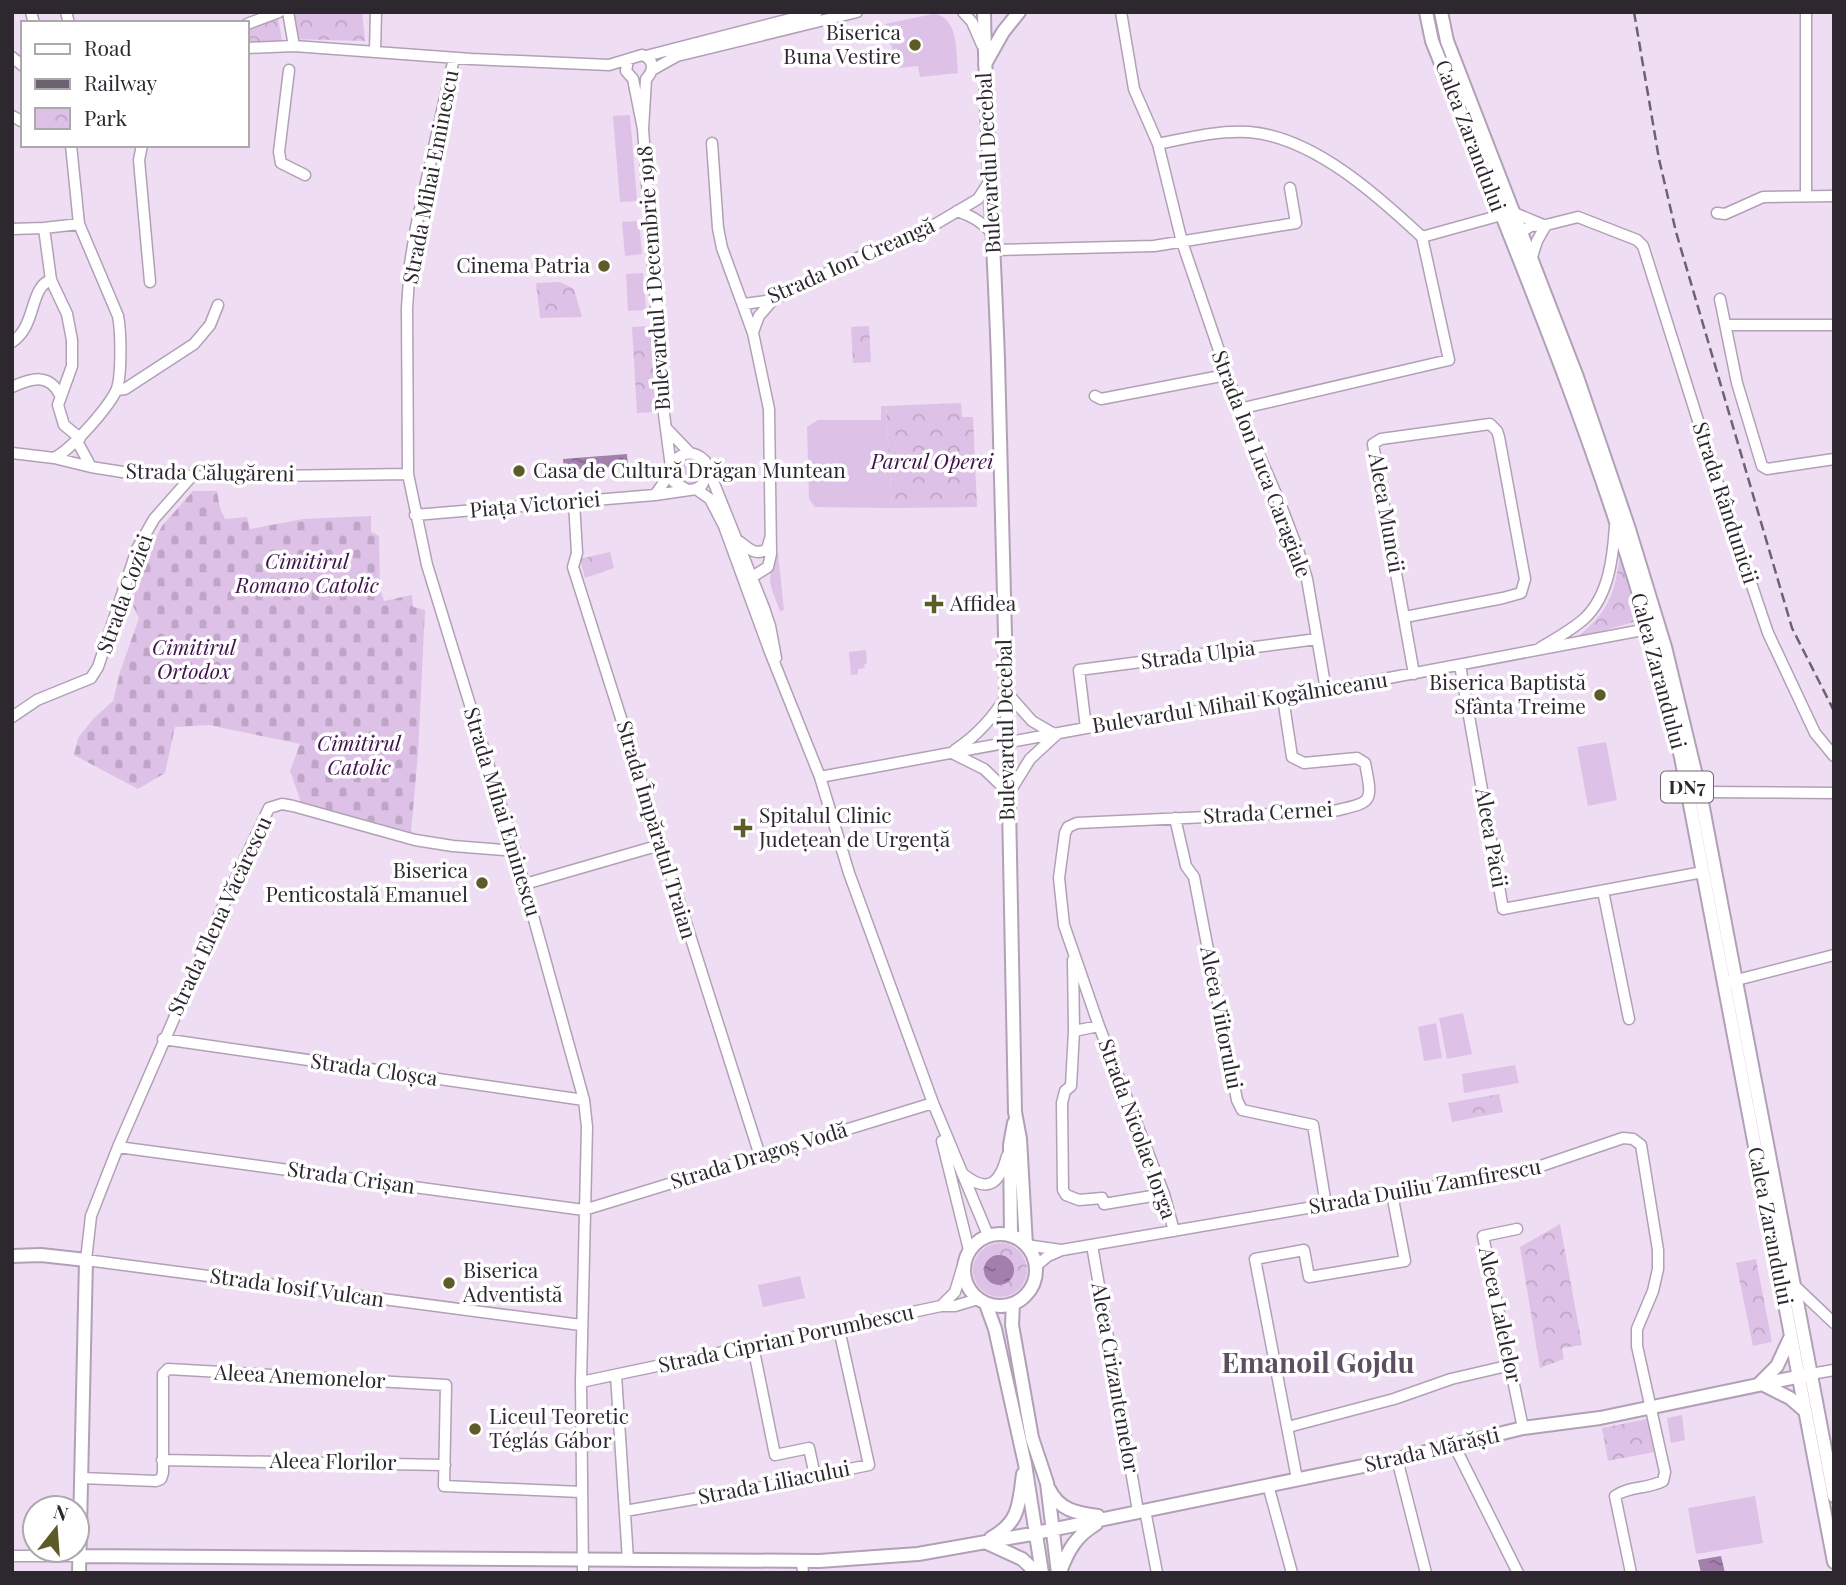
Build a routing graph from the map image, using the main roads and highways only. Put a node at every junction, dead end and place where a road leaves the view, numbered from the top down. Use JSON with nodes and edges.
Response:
{"nodes":[{"id":1,"x":984,"y":12,"type":"edge"},
{"id":2,"x":1020,"y":12,"type":"edge"},
{"id":3,"x":1426,"y":12,"type":"edge"},
{"id":4,"x":1441,"y":12,"type":"edge"},
{"id":5,"x":985,"y":64,"type":"junction"},
{"id":6,"x":1506,"y":213,"type":"junction"},
{"id":7,"x":1515,"y":235,"type":"junction"},
{"id":8,"x":1654,"y":628,"type":"junction"},
{"id":9,"x":1730,"y":982,"type":"junction"},
{"id":10,"x":1015,"y":1112,"type":"junction"},
{"id":11,"x":1011,"y":1236,"type":"junction"},
{"id":12,"x":1026,"y":1245,"type":"junction"},
{"id":13,"x":12,"y":1256,"type":"edge"},
{"id":14,"x":982,"y":1302,"type":"junction"},
{"id":15,"x":1013,"y":1304,"type":"junction"},
{"id":16,"x":1791,"y":1337,"type":"junction"},
{"id":17,"x":1805,"y":1375,"type":"junction"},
{"id":18,"x":1760,"y":1382,"type":"junction"},
{"id":19,"x":1805,"y":1411,"type":"junction"},
{"id":20,"x":1025,"y":1464,"type":"junction"},
{"id":21,"x":1047,"y":1483,"type":"junction"},
{"id":22,"x":81,"y":1494,"type":"edge"},
{"id":23,"x":1834,"y":1496,"type":"edge"},
{"id":24,"x":1108,"y":1517,"type":"junction"},
{"id":25,"x":1053,"y":1530,"type":"junction"},
{"id":26,"x":1036,"y":1533,"type":"junction"},
{"id":27,"x":985,"y":1542,"type":"junction"},
{"id":28,"x":91,"y":1556,"type":"edge"},
{"id":29,"x":1834,"y":1562,"type":"edge"},
{"id":30,"x":583,"y":1567,"type":"edge"},
{"id":31,"x":802,"y":1567,"type":"edge"},
{"id":32,"x":1040,"y":1573,"type":"edge"},
{"id":33,"x":1059,"y":1573,"type":"edge"}],
"edges":[{"from":1,"to":5,"type":"main road","name":"Bulevardul Decebal"},
{"from":2,"to":5,"type":"main road"},
{"from":3,"to":6,"type":"main road","name":"Calea Zarandului","number":"DN7"},
{"from":4,"to":6,"type":"main road","name":"Calea Zarandului","number":"DN7"},
{"from":5,"to":10,"type":"main road","name":"Bulevardul Decebal"},
{"from":6,"to":7,"type":"main road","name":"Calea Zarandului","number":"DN7"},
{"from":7,"to":8,"type":"main road","name":"Calea Zarandului","number":"DN7"},
{"from":7,"to":8,"type":"main road","name":"Calea Zarandului","number":"DN7"},
{"from":8,"to":9,"type":"main road","name":"Calea Zarandului","number":"DN7"},
{"from":8,"to":9,"type":"main road","name":"Calea Zarandului","number":"DN7"},
{"from":9,"to":16,"type":"main road","name":"Calea Zarandului","number":"DN7"},
{"from":9,"to":17,"type":"main road","name":"Calea Zarandului","number":"DN7"},
{"from":10,"to":11,"type":"main road","name":"Bulevardul Decebal"},
{"from":10,"to":12,"type":"main road","name":"Bulevardul Decebal"},
{"from":11,"to":12,"type":"main road"},
{"from":11,"to":14,"type":"main road"},
{"from":12,"to":15,"type":"main road"},
{"from":13,"to":22,"type":"main road","name":"Strada Iosif Vulcan"},
{"from":14,"to":15,"type":"main road"},
{"from":14,"to":20,"type":"main road"},
{"from":15,"to":21,"type":"main road"},
{"from":16,"to":17,"type":"main road","name":"Calea Zarandului","number":"DN7"},
{"from":16,"to":18,"type":"main road"},
{"from":17,"to":18,"type":"main road","name":"Strada Mărăști"},
{"from":17,"to":19,"type":"main road","name":"Calea Zarandului","number":"DN7"},
{"from":17,"to":23,"type":"main road","name":"Calea Zarandului","number":"DN7"},
{"from":18,"to":19,"type":"main road"},
{"from":18,"to":24,"type":"main road","name":"Strada Mărăști"},
{"from":19,"to":29,"type":"main road","name":"Calea Zarandului","number":"DN7"},
{"from":20,"to":26,"type":"main road"},
{"from":20,"to":27,"type":"main road"},
{"from":21,"to":24,"type":"main road"},
{"from":21,"to":25,"type":"main road"},
{"from":24,"to":25,"type":"main road","name":"Strada Mărăști"},
{"from":24,"to":33,"type":"main road"},
{"from":25,"to":26,"type":"main road","name":"Strada Mărăști"},
{"from":25,"to":33,"type":"main road"},
{"from":26,"to":27,"type":"main road","name":"Strada Mărăști"},
{"from":26,"to":32,"type":"main road"},
{"from":27,"to":31,"type":"main road","name":"Strada Mărăști"},
{"from":27,"to":32,"type":"main road"},
{"from":28,"to":30,"type":"main road","name":"Strada Mărăști"},
{"from":30,"to":31,"type":"main road","name":"Strada Mărăști"}]}
